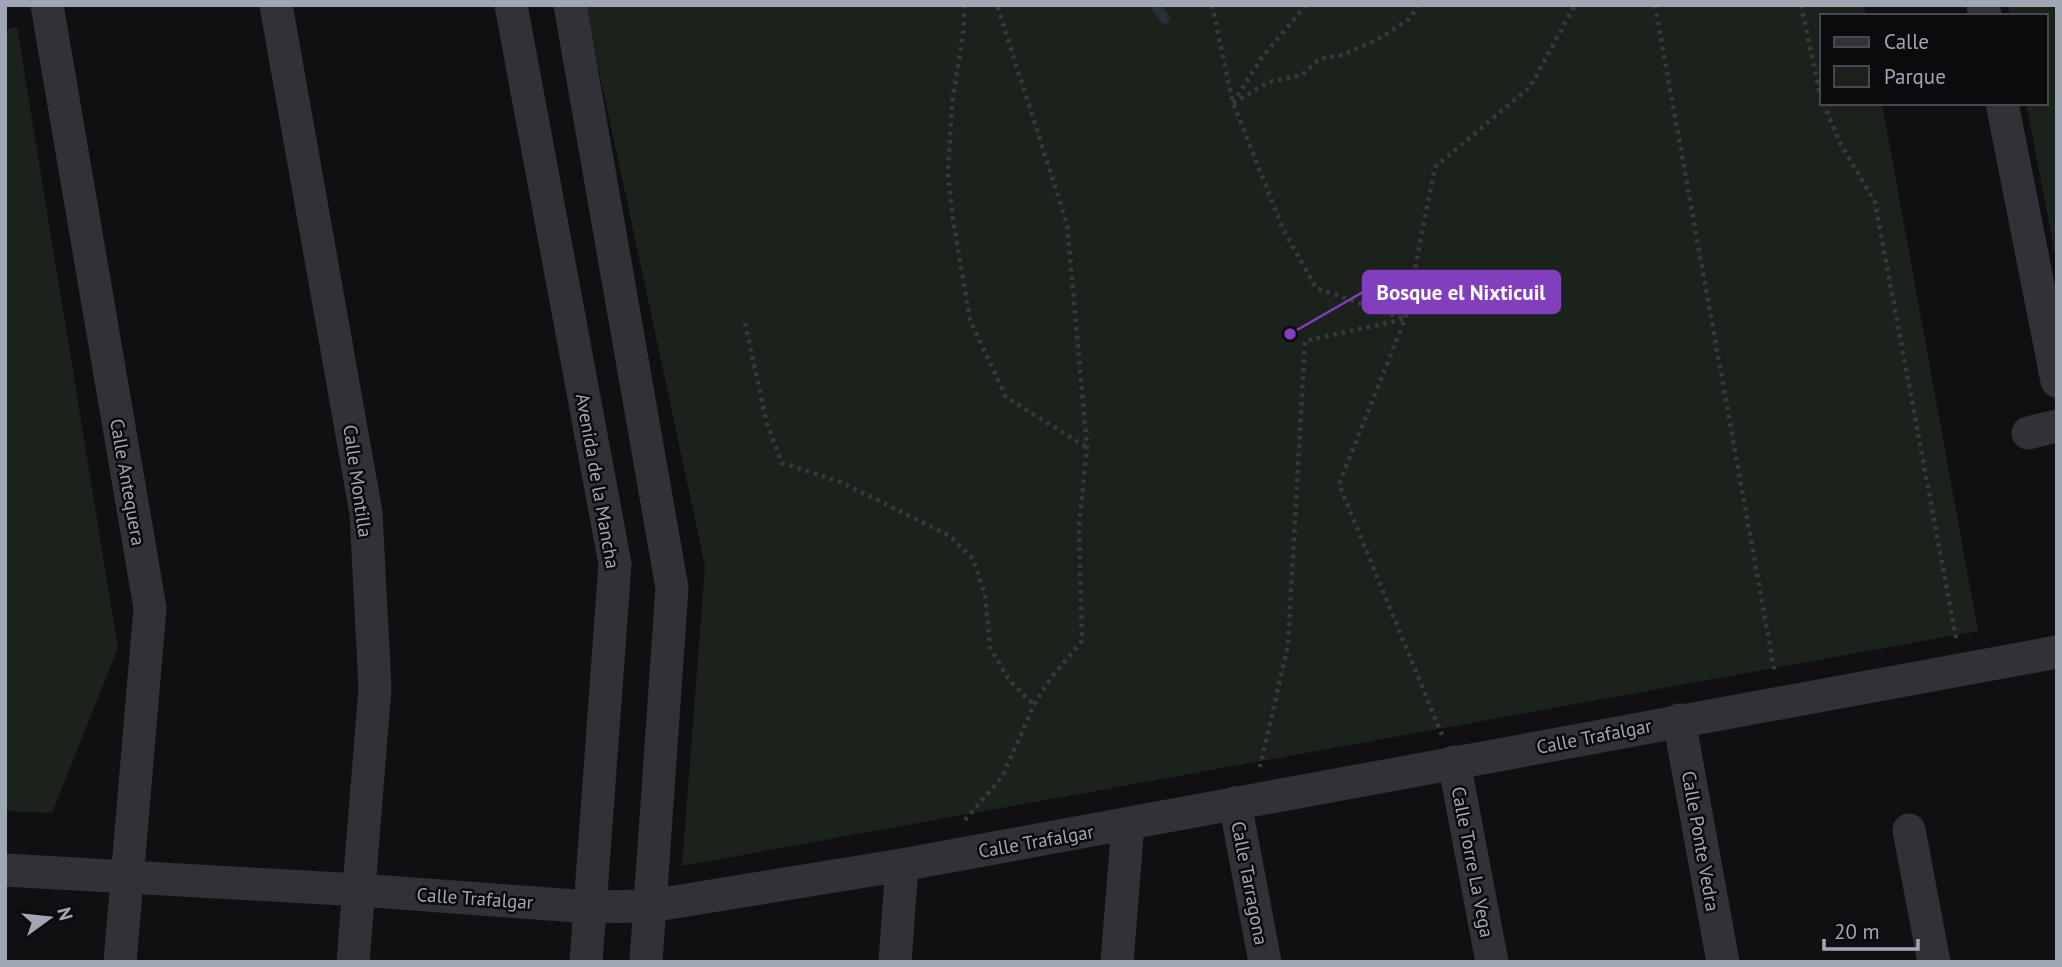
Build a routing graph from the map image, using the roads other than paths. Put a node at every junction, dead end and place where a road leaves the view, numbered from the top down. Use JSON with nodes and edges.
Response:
{"nodes":[{"id":1,"x":47,"y":5,"type":"edge"},
{"id":2,"x":276,"y":5,"type":"edge"},
{"id":3,"x":511,"y":5,"type":"edge"},
{"id":4,"x":570,"y":5,"type":"edge"},
{"id":5,"x":2002,"y":105,"type":"edge"},
{"id":6,"x":2057,"y":381,"type":"edge"},
{"id":7,"x":2057,"y":652,"type":"edge"},
{"id":8,"x":1679,"y":720,"type":"junction"},
{"id":9,"x":1454,"y":762,"type":"junction"},
{"id":10,"x":1235,"y":803,"type":"junction"},
{"id":11,"x":1128,"y":824,"type":"junction"},
{"id":12,"x":1909,"y":830,"type":"dead end"},
{"id":13,"x":917,"y":862,"type":"junction"},
{"id":14,"x":5,"y":870,"type":"edge"},
{"id":15,"x":127,"y":878,"type":"junction"},
{"id":16,"x":359,"y":890,"type":"junction"},
{"id":17,"x":650,"y":906,"type":"junction"},
{"id":18,"x":590,"y":907,"type":"junction"},
{"id":19,"x":120,"y":962,"type":"edge"},
{"id":20,"x":353,"y":962,"type":"edge"},
{"id":21,"x":586,"y":962,"type":"edge"},
{"id":22,"x":646,"y":962,"type":"edge"},
{"id":23,"x":895,"y":962,"type":"edge"},
{"id":24,"x":1117,"y":962,"type":"edge"},
{"id":25,"x":1265,"y":962,"type":"edge"},
{"id":26,"x":1493,"y":962,"type":"edge"},
{"id":27,"x":1723,"y":962,"type":"edge"},
{"id":28,"x":1934,"y":962,"type":"edge"}],
"edges":[{"from":1,"to":15,"type":"street","name":"Calle Antequera"},
{"from":2,"to":16,"type":"street","name":"Calle Montilla"},
{"from":3,"to":18,"type":"street","name":"Avenida de la Mancha"},
{"from":4,"to":17,"type":"street"},
{"from":5,"to":6,"type":"street"},
{"from":7,"to":8,"type":"street","name":"Calle Trafalgar"},
{"from":8,"to":9,"type":"street","name":"Calle Trafalgar"},
{"from":8,"to":27,"type":"street","name":"Calle Ponte Vedra"},
{"from":9,"to":10,"type":"street","name":"Calle Trafalgar"},
{"from":9,"to":26,"type":"street","name":"Calle Torre La Vega"},
{"from":10,"to":11,"type":"street","name":"Calle Trafalgar"},
{"from":10,"to":25,"type":"street","name":"Calle Tarragona"},
{"from":11,"to":13,"type":"street","name":"Calle Trafalgar"},
{"from":11,"to":24,"type":"street"},
{"from":12,"to":28,"type":"street"},
{"from":13,"to":17,"type":"street","name":"Calle Trafalgar"},
{"from":13,"to":23,"type":"street"},
{"from":14,"to":15,"type":"street","name":"Calle Trafalgar"},
{"from":15,"to":16,"type":"street","name":"Calle Trafalgar"},
{"from":15,"to":19,"type":"street","name":"Calle Antequera"},
{"from":16,"to":18,"type":"street","name":"Calle Trafalgar"},
{"from":16,"to":20,"type":"street","name":"Calle Montilla"},
{"from":17,"to":18,"type":"street","name":"Calle Trafalgar"},
{"from":17,"to":22,"type":"street"},
{"from":18,"to":21,"type":"street","name":"Avenida de la Mancha"}]}
